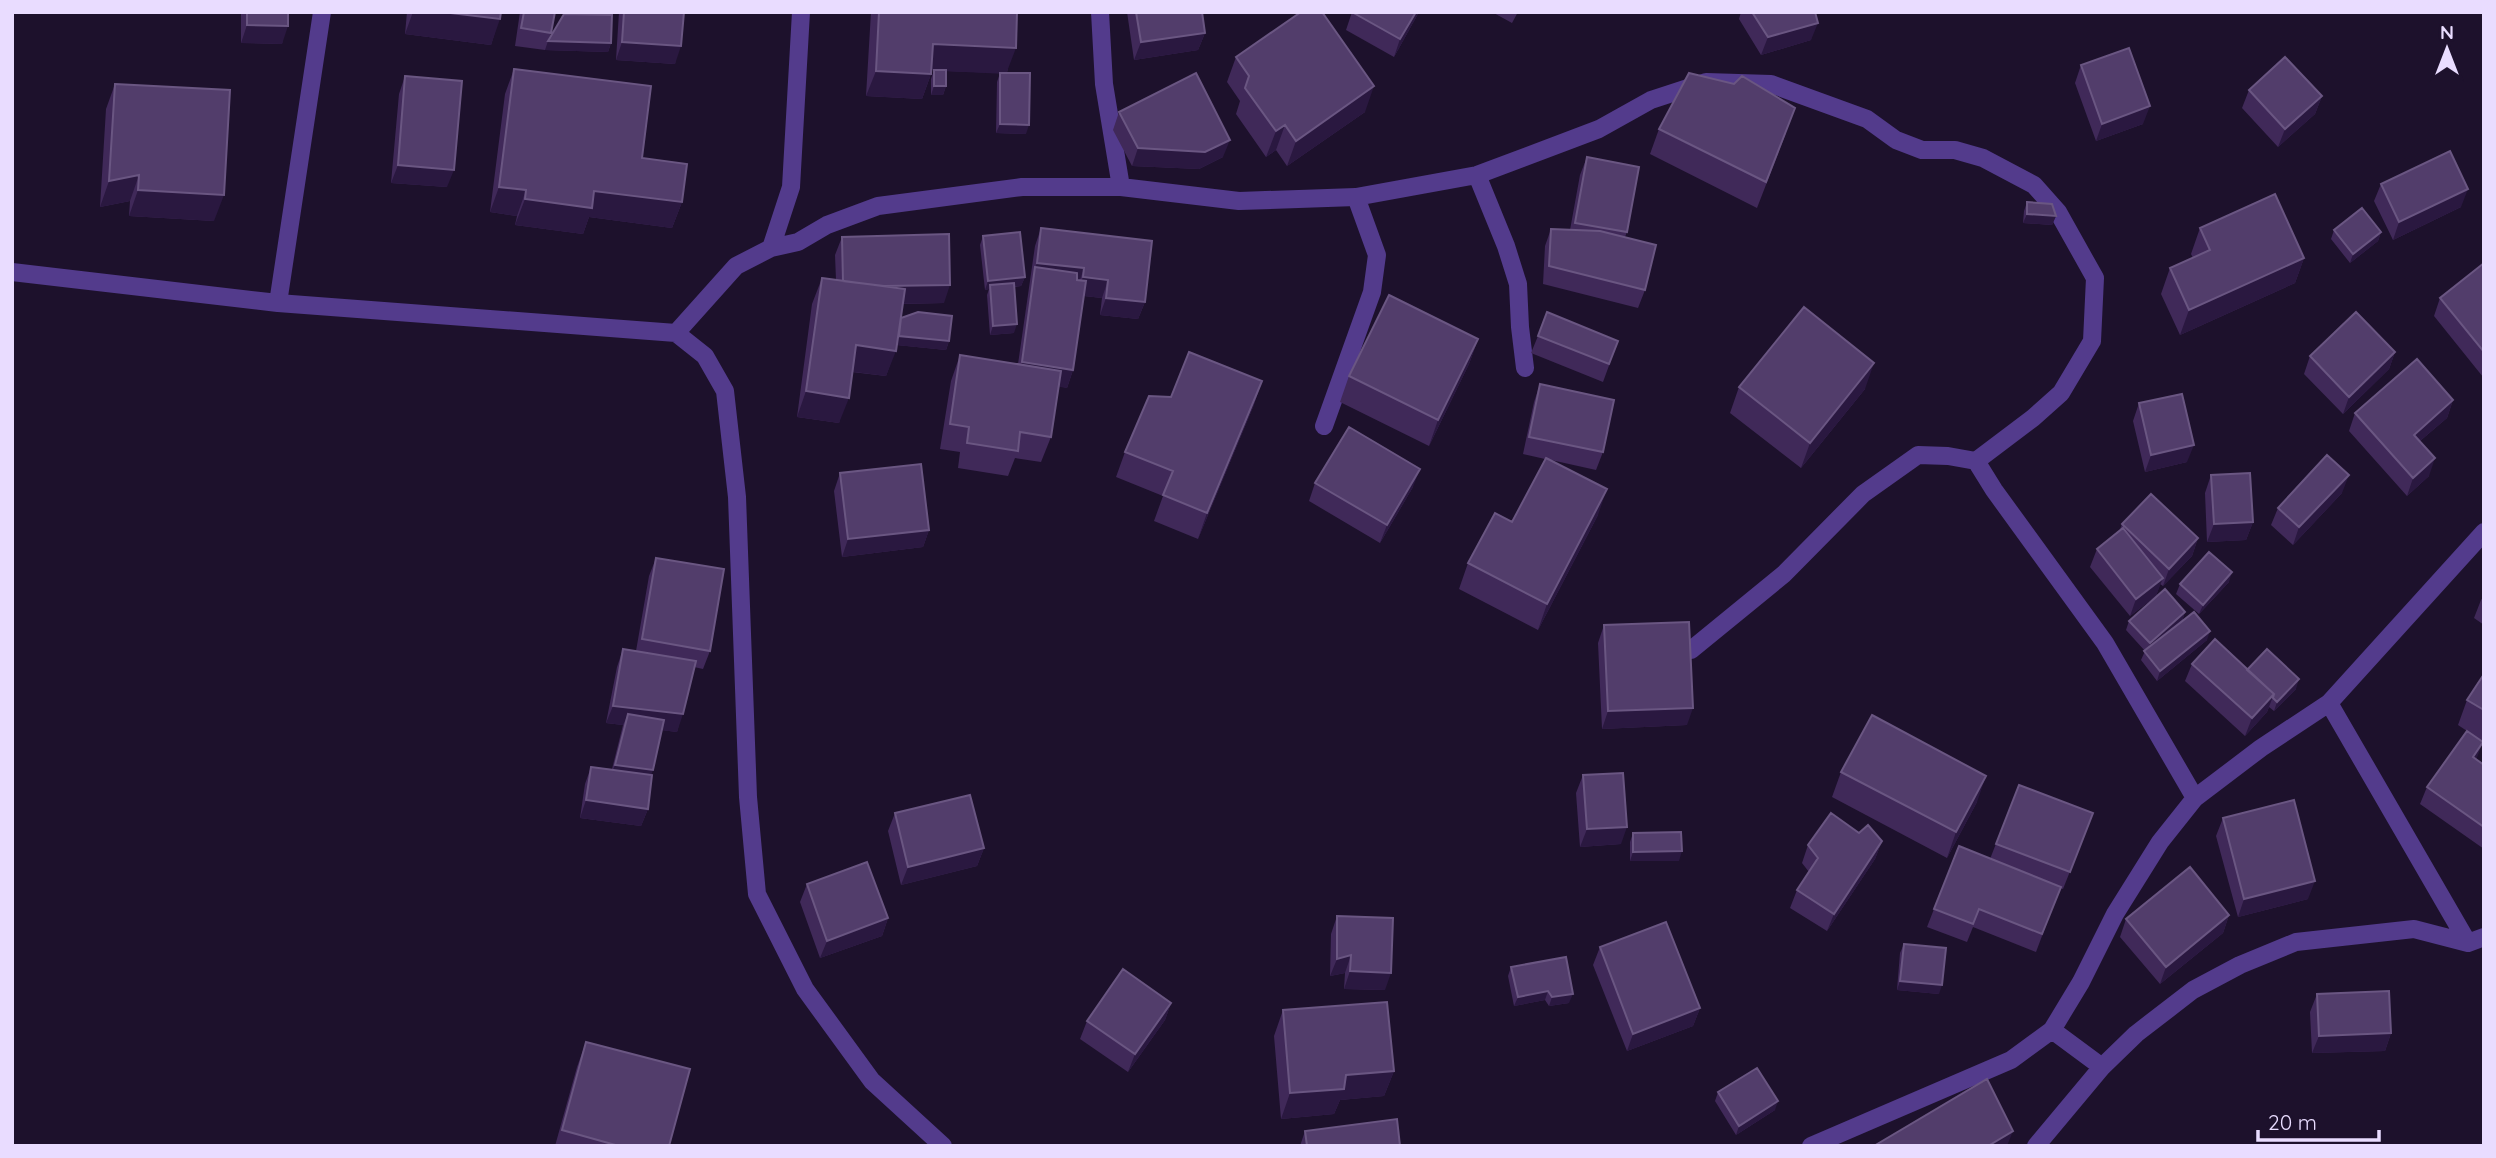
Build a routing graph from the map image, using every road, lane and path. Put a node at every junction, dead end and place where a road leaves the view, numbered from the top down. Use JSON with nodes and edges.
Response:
{"nodes":[{"id":1,"x":322,"y":12,"type":"edge"},
{"id":2,"x":801,"y":12,"type":"edge"},
{"id":3,"x":1100,"y":12,"type":"edge"},
{"id":4,"x":1476,"y":175,"type":"junction"},
{"id":5,"x":1121,"y":187,"type":"junction"},
{"id":6,"x":1356,"y":197,"type":"junction"},
{"id":7,"x":771,"y":248,"type":"junction"},
{"id":8,"x":12,"y":272,"type":"edge"},
{"id":9,"x":278,"y":303,"type":"junction"},
{"id":10,"x":676,"y":333,"type":"junction"},
{"id":11,"x":1525,"y":368,"type":"dead end"},
{"id":12,"x":1324,"y":426,"type":"dead end"},
{"id":13,"x":1976,"y":461,"type":"junction"},
{"id":14,"x":2484,"y":532,"type":"edge"},
{"id":15,"x":1691,"y":650,"type":"edge"},
{"id":16,"x":2329,"y":703,"type":"junction"},
{"id":17,"x":2195,"y":798,"type":"junction"},
{"id":18,"x":2476,"y":940,"type":"edge"},
{"id":19,"x":2052,"y":1030,"type":"junction"},
{"id":20,"x":2102,"y":1067,"type":"junction"},
{"id":21,"x":943,"y":1146,"type":"edge"},
{"id":22,"x":1811,"y":1146,"type":"edge"},
{"id":23,"x":2036,"y":1146,"type":"edge"}],
"edges":[{"from":1,"to":9,"type":"street"},
{"from":2,"to":7,"type":"street"},
{"from":3,"to":5,"type":"street"},
{"from":4,"to":6,"type":"street"},
{"from":4,"to":11,"type":"street"},
{"from":4,"to":13,"type":"street"},
{"from":5,"to":6,"type":"street"},
{"from":5,"to":7,"type":"street"},
{"from":6,"to":12,"type":"street"},
{"from":7,"to":10,"type":"street"},
{"from":8,"to":9,"type":"street"},
{"from":9,"to":10,"type":"street"},
{"from":10,"to":21,"type":"street"},
{"from":13,"to":15,"type":"street"},
{"from":13,"to":17,"type":"street"},
{"from":14,"to":16,"type":"street"},
{"from":16,"to":17,"type":"street"},
{"from":16,"to":18,"type":"street"},
{"from":17,"to":19,"type":"street"},
{"from":18,"to":20,"type":"street"},
{"from":19,"to":20,"type":"street"},
{"from":19,"to":22,"type":"street"},
{"from":20,"to":23,"type":"street"}]}
